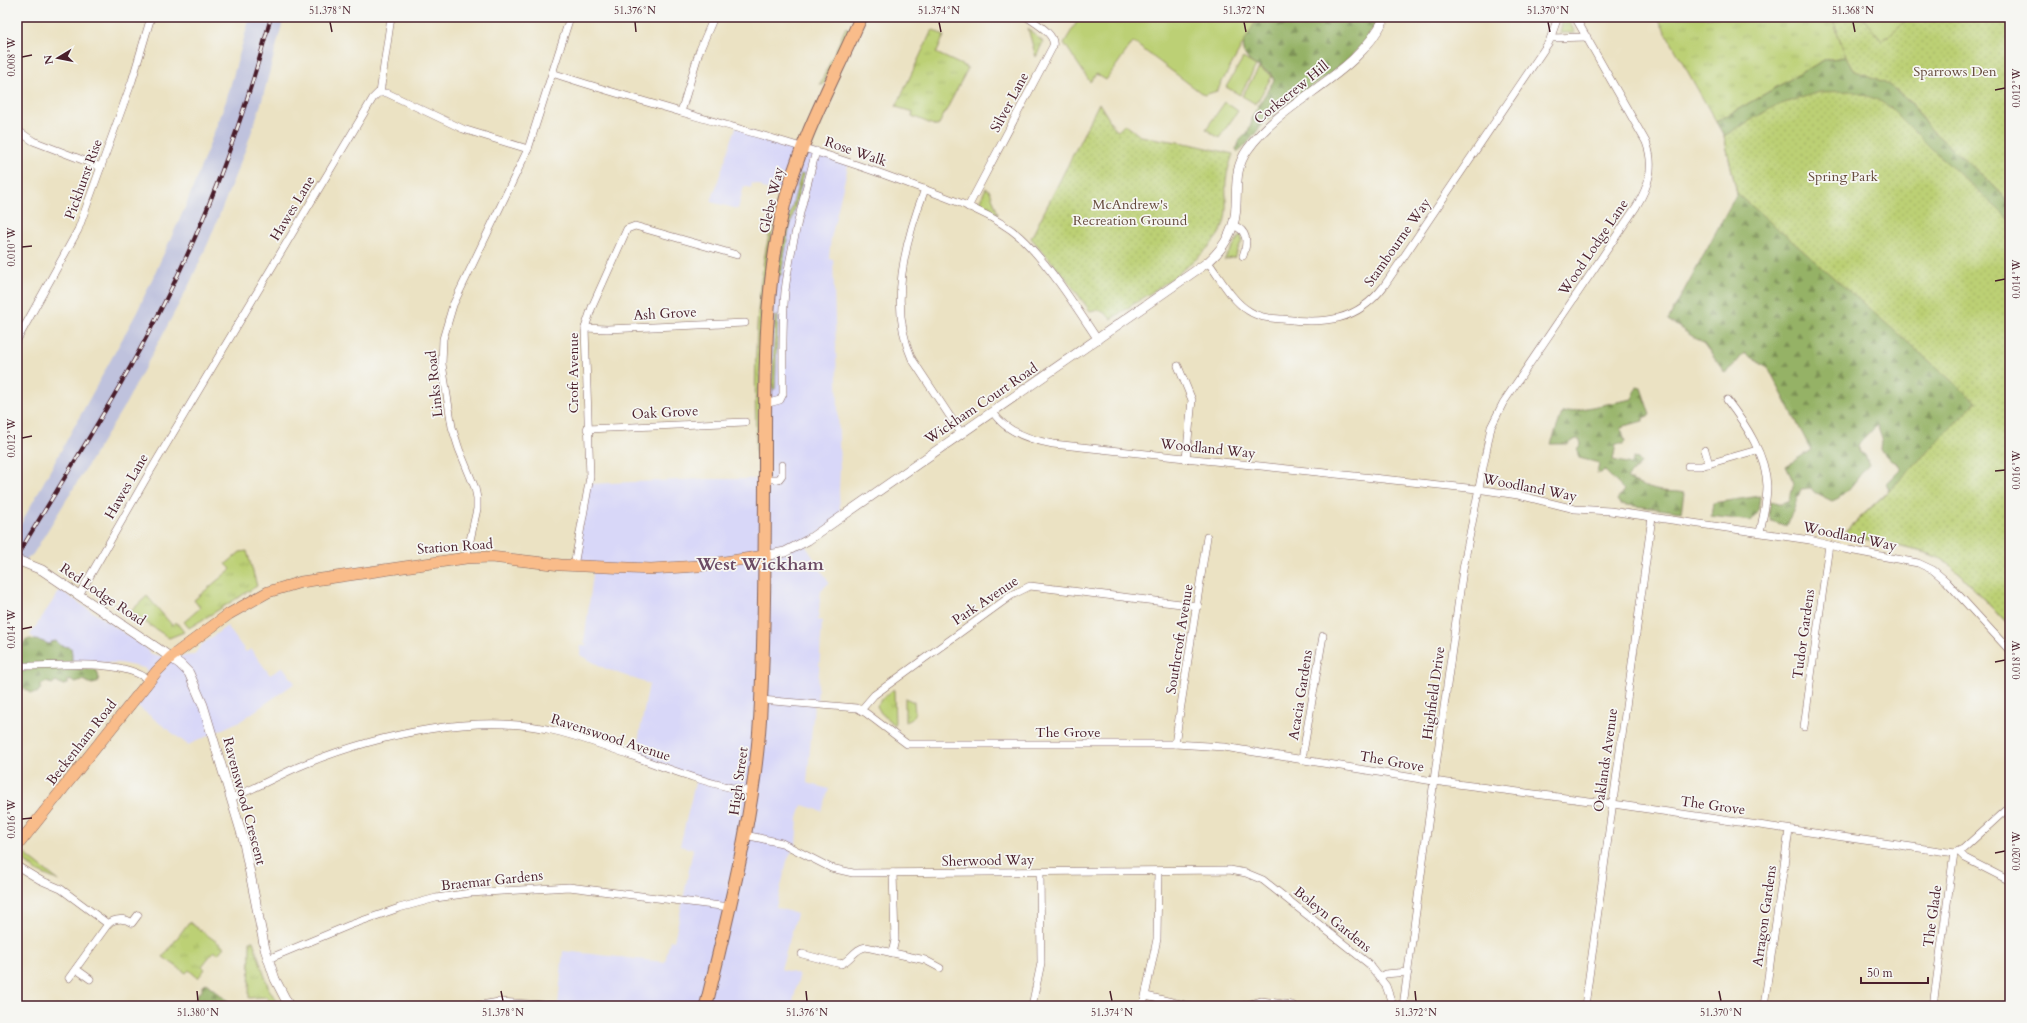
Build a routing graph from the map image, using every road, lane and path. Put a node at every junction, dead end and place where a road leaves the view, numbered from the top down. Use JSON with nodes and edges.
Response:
{"nodes":[{"id":1,"x":151,"y":17,"type":"edge"},
{"id":2,"x":391,"y":17,"type":"edge"},
{"id":3,"x":570,"y":17,"type":"edge"},
{"id":4,"x":714,"y":17,"type":"edge"},
{"id":5,"x":861,"y":17,"type":"edge"},
{"id":6,"x":1027,"y":17,"type":"edge"},
{"id":7,"x":1385,"y":17,"type":"edge"},
{"id":8,"x":1558,"y":17,"type":"edge"},
{"id":9,"x":1575,"y":17,"type":"edge"},
{"id":10,"x":1587,"y":37,"type":"junction"},
{"id":11,"x":1551,"y":38,"type":"junction"},
{"id":12,"x":552,"y":73,"type":"junction"},
{"id":13,"x":380,"y":93,"type":"junction"},
{"id":14,"x":681,"y":112,"type":"junction"},
{"id":15,"x":17,"y":130,"type":"edge"},
{"id":16,"x":802,"y":146,"type":"junction"},
{"id":17,"x":528,"y":148,"type":"junction"},
{"id":18,"x":816,"y":151,"type":"junction"},
{"id":19,"x":101,"y":167,"type":"junction"},
{"id":20,"x":925,"y":189,"type":"junction"},
{"id":21,"x":968,"y":207,"type":"junction"},
{"id":22,"x":1233,"y":225,"type":"junction"},
{"id":23,"x":737,"y":256,"type":"dead end"},
{"id":24,"x":1243,"y":256,"type":"dead end"},
{"id":25,"x":1208,"y":262,"type":"junction"},
{"id":26,"x":767,"y":303,"type":"junction"},
{"id":27,"x":784,"y":304,"type":"junction"},
{"id":28,"x":745,"y":323,"type":"dead end"},
{"id":29,"x":585,"y":328,"type":"junction"},
{"id":30,"x":17,"y":340,"type":"edge"},
{"id":31,"x":1098,"y":340,"type":"junction"},
{"id":32,"x":1178,"y":366,"type":"dead end"},
{"id":33,"x":1727,"y":400,"type":"dead end"},
{"id":34,"x":765,"y":404,"type":"junction"},
{"id":35,"x":993,"y":412,"type":"junction"},
{"id":36,"x":745,"y":422,"type":"dead end"},
{"id":37,"x":587,"y":429,"type":"junction"},
{"id":38,"x":961,"y":433,"type":"junction"},
{"id":39,"x":1706,"y":450,"type":"dead end"},
{"id":40,"x":1757,"y":450,"type":"junction"},
{"id":41,"x":1186,"y":459,"type":"junction"},
{"id":42,"x":1709,"y":464,"type":"junction"},
{"id":43,"x":782,"y":465,"type":"dead end"},
{"id":44,"x":1688,"y":466,"type":"dead end"},
{"id":45,"x":765,"y":479,"type":"junction"},
{"id":46,"x":1477,"y":489,"type":"junction"},
{"id":47,"x":1652,"y":517,"type":"junction"},
{"id":48,"x":1760,"y":532,"type":"junction"},
{"id":49,"x":1207,"y":537,"type":"dead end"},
{"id":50,"x":1829,"y":545,"type":"junction"},
{"id":51,"x":764,"y":556,"type":"junction"},
{"id":52,"x":466,"y":558,"type":"junction"},
{"id":53,"x":17,"y":560,"type":"edge"},
{"id":54,"x":574,"y":566,"type":"junction"},
{"id":55,"x":79,"y":595,"type":"junction"},
{"id":56,"x":1198,"y":606,"type":"junction"},
{"id":57,"x":1323,"y":636,"type":"dead end"},
{"id":58,"x":2010,"y":651,"type":"edge"},
{"id":59,"x":171,"y":657,"type":"junction"},
{"id":60,"x":17,"y":666,"type":"edge"},
{"id":61,"x":149,"y":680,"type":"junction"},
{"id":62,"x":761,"y":700,"type":"junction"},
{"id":63,"x":861,"y":710,"type":"junction"},
{"id":64,"x":1804,"y":727,"type":"dead end"},
{"id":65,"x":1175,"y":744,"type":"junction"},
{"id":66,"x":1302,"y":759,"type":"junction"},
{"id":67,"x":1433,"y":781,"type":"junction"},
{"id":68,"x":753,"y":792,"type":"junction"},
{"id":69,"x":231,"y":798,"type":"junction"},
{"id":70,"x":1613,"y":804,"type":"junction"},
{"id":71,"x":2010,"y":806,"type":"edge"},
{"id":72,"x":1789,"y":830,"type":"junction"},
{"id":73,"x":745,"y":835,"type":"junction"},
{"id":74,"x":17,"y":846,"type":"edge"},
{"id":75,"x":1956,"y":852,"type":"junction"},
{"id":76,"x":17,"y":866,"type":"edge"},
{"id":77,"x":1238,"y":871,"type":"joint"},
{"id":78,"x":1040,"y":872,"type":"junction"},
{"id":79,"x":1158,"y":872,"type":"junction"},
{"id":80,"x":893,"y":874,"type":"junction"},
{"id":81,"x":2010,"y":881,"type":"edge"},
{"id":82,"x":729,"y":907,"type":"junction"},
{"id":83,"x":138,"y":915,"type":"dead end"},
{"id":84,"x":108,"y":924,"type":"junction"},
{"id":85,"x":892,"y":953,"type":"junction"},
{"id":86,"x":802,"y":954,"type":"dead end"},
{"id":87,"x":268,"y":958,"type":"junction"},
{"id":88,"x":940,"y":968,"type":"dead end"},
{"id":89,"x":76,"y":969,"type":"junction"},
{"id":90,"x":1408,"y":972,"type":"junction"},
{"id":91,"x":1380,"y":977,"type":"junction"},
{"id":92,"x":70,"y":978,"type":"dead end"},
{"id":93,"x":90,"y":979,"type":"dead end"},
{"id":94,"x":1146,"y":996,"type":"junction"},
{"id":95,"x":1292,"y":1005,"type":"edge"},
{"id":96,"x":289,"y":1006,"type":"edge"},
{"id":97,"x":475,"y":1006,"type":"edge"},
{"id":98,"x":547,"y":1006,"type":"edge"},
{"id":99,"x":560,"y":1006,"type":"edge"},
{"id":100,"x":706,"y":1006,"type":"edge"},
{"id":101,"x":1032,"y":1006,"type":"edge"},
{"id":102,"x":1144,"y":1006,"type":"edge"},
{"id":103,"x":1189,"y":1006,"type":"edge"},
{"id":104,"x":1243,"y":1006,"type":"edge"},
{"id":105,"x":1393,"y":1006,"type":"edge"},
{"id":106,"x":1403,"y":1006,"type":"edge"},
{"id":107,"x":1585,"y":1006,"type":"edge"},
{"id":108,"x":1764,"y":1006,"type":"edge"},
{"id":109,"x":1933,"y":1006,"type":"edge"}],
"edges":[{"from":1,"to":19,"type":"street","name":"Pickhurst Rise"},
{"from":2,"to":13,"type":"street"},
{"from":3,"to":12,"type":"street"},
{"from":4,"to":14,"type":"street"},
{"from":5,"to":16,"type":"highway","name":"Glebe Way"},
{"from":6,"to":21,"type":"street","name":"Silver Lane"},
{"from":7,"to":22,"type":"street","name":"Corkscrew Hill"},
{"from":8,"to":11,"type":"street","name":"Stambourne Way"},
{"from":9,"to":10,"type":"street","name":"Wood Lodge Lane"},
{"from":10,"to":11,"type":"street"},
{"from":10,"to":46,"type":"street","name":"Wood Lodge Lane"},
{"from":11,"to":25,"type":"street","name":"Stambourne Way"},
{"from":12,"to":14,"type":"street","name":"Rose Walk"},
{"from":12,"to":17,"type":"street"},
{"from":13,"to":17,"type":"street"},
{"from":13,"to":55,"type":"street","name":"Hawes Lane"},
{"from":14,"to":16,"type":"street","name":"Rose Walk"},
{"from":15,"to":19,"type":"street"},
{"from":16,"to":18,"type":"street","name":"Rose Walk"},
{"from":16,"to":26,"type":"highway","name":"Glebe Way"},
{"from":17,"to":52,"type":"street","name":"Links Road"},
{"from":18,"to":20,"type":"street","name":"Rose Walk"},
{"from":18,"to":27,"type":"street"},
{"from":19,"to":30,"type":"street","name":"Pickhurst Rise"},
{"from":20,"to":21,"type":"street","name":"Rose Walk"},
{"from":20,"to":38,"type":"street"},
{"from":21,"to":31,"type":"street","name":"Rose Walk"},
{"from":22,"to":24,"type":"street"},
{"from":22,"to":25,"type":"street","name":"Corkscrew Hill"},
{"from":23,"to":29,"type":"street","name":"Croft Avenue"},
{"from":25,"to":31,"type":"street","name":"Wickham Court Road"},
{"from":26,"to":27,"type":"street"},
{"from":26,"to":34,"type":"highway","name":"Glebe Way"},
{"from":27,"to":34,"type":"street"},
{"from":28,"to":29,"type":"street","name":"Ash Grove"},
{"from":29,"to":37,"type":"street","name":"Croft Avenue"},
{"from":31,"to":35,"type":"street","name":"Wickham Court Road"},
{"from":32,"to":41,"type":"street"},
{"from":33,"to":40,"type":"street"},
{"from":34,"to":45,"type":"highway","name":"Glebe Way"},
{"from":35,"to":38,"type":"street","name":"Wickham Court Road"},
{"from":35,"to":41,"type":"street","name":"Woodland Way"},
{"from":36,"to":37,"type":"street","name":"Oak Grove"},
{"from":37,"to":54,"type":"street","name":"Croft Avenue"},
{"from":38,"to":51,"type":"street","name":"Wickham Court Road"},
{"from":39,"to":42,"type":"street"},
{"from":40,"to":42,"type":"street"},
{"from":40,"to":48,"type":"street"},
{"from":41,"to":46,"type":"street","name":"Woodland Way"},
{"from":42,"to":44,"type":"street"},
{"from":43,"to":45,"type":"street"},
{"from":45,"to":51,"type":"highway","name":"Glebe Way"},
{"from":46,"to":47,"type":"street","name":"Woodland Way"},
{"from":46,"to":67,"type":"street","name":"Highfield Drive"},
{"from":47,"to":48,"type":"street","name":"Woodland Way"},
{"from":47,"to":70,"type":"street","name":"Oaklands Avenue"},
{"from":48,"to":50,"type":"street","name":"Woodland Way"},
{"from":49,"to":56,"type":"street","name":"Southcroft Avenue"},
{"from":50,"to":58,"type":"street","name":"Woodland Way"},
{"from":50,"to":64,"type":"street","name":"Tudor Gardens"},
{"from":51,"to":54,"type":"main road","name":"Station Road"},
{"from":51,"to":62,"type":"highway","name":"High Street"},
{"from":52,"to":54,"type":"main road","name":"Station Road"},
{"from":52,"to":59,"type":"main road","name":"Station Road"},
{"from":53,"to":55,"type":"street","name":"Red Lodge Road"},
{"from":55,"to":59,"type":"street","name":"Red Lodge Road"},
{"from":56,"to":63,"type":"street","name":"Park Avenue"},
{"from":56,"to":65,"type":"street","name":"Southcroft Avenue"},
{"from":57,"to":66,"type":"street","name":"Acacia Gardens"},
{"from":59,"to":61,"type":"main road","name":"Beckenham Road"},
{"from":59,"to":69,"type":"street","name":"Ravenswood Crescent"},
{"from":60,"to":61,"type":"street"},
{"from":61,"to":74,"type":"main road","name":"Beckenham Road"},
{"from":62,"to":63,"type":"street","name":"The Grove"},
{"from":62,"to":68,"type":"highway","name":"High Street"},
{"from":63,"to":65,"type":"street","name":"The Grove"},
{"from":65,"to":66,"type":"street","name":"The Grove"},
{"from":66,"to":67,"type":"street","name":"The Grove"},
{"from":67,"to":70,"type":"street","name":"The Grove"},
{"from":67,"to":90,"type":"street","name":"Highfield Drive"},
{"from":68,"to":69,"type":"street","name":"Ravenswood Avenue"},
{"from":68,"to":73,"type":"highway","name":"High Street"},
{"from":69,"to":87,"type":"street","name":"Ravenswood Crescent"},
{"from":70,"to":72,"type":"street","name":"The Grove"},
{"from":70,"to":107,"type":"street","name":"Oaklands Avenue"},
{"from":71,"to":75,"type":"street"},
{"from":72,"to":75,"type":"street","name":"The Grove"},
{"from":72,"to":108,"type":"street","name":"Arragon Gardens"},
{"from":73,"to":80,"type":"street","name":"Sherwood Way"},
{"from":73,"to":82,"type":"highway","name":"High Street"},
{"from":75,"to":81,"type":"street"},
{"from":75,"to":109,"type":"street","name":"The Glade"},
{"from":76,"to":84,"type":"street"},
{"from":77,"to":79,"type":"street","name":"Sherwood Way"},
{"from":77,"to":91,"type":"street","name":"Boleyn Gardens"},
{"from":78,"to":79,"type":"street","name":"Sherwood Way"},
{"from":78,"to":80,"type":"street","name":"Sherwood Way"},
{"from":78,"to":101,"type":"street"},
{"from":79,"to":94,"type":"street"},
{"from":80,"to":85,"type":"street"},
{"from":82,"to":87,"type":"street","name":"Braemar Gardens"},
{"from":82,"to":100,"type":"highway","name":"High Street"},
{"from":83,"to":84,"type":"street"},
{"from":84,"to":89,"type":"street"},
{"from":85,"to":86,"type":"street"},
{"from":85,"to":88,"type":"street"},
{"from":87,"to":96,"type":"street","name":"Ravenswood Crescent"},
{"from":89,"to":92,"type":"street"},
{"from":89,"to":93,"type":"street"},
{"from":90,"to":91,"type":"street"},
{"from":90,"to":106,"type":"street","name":"Highfield Drive"},
{"from":91,"to":105,"type":"street","name":"Boleyn Gardens"},
{"from":94,"to":102,"type":"street"},
{"from":94,"to":103,"type":"street"},
{"from":95,"to":104,"type":"street"},
{"from":97,"to":98,"type":"street"},
{"from":98,"to":99,"type":"street"}]}
